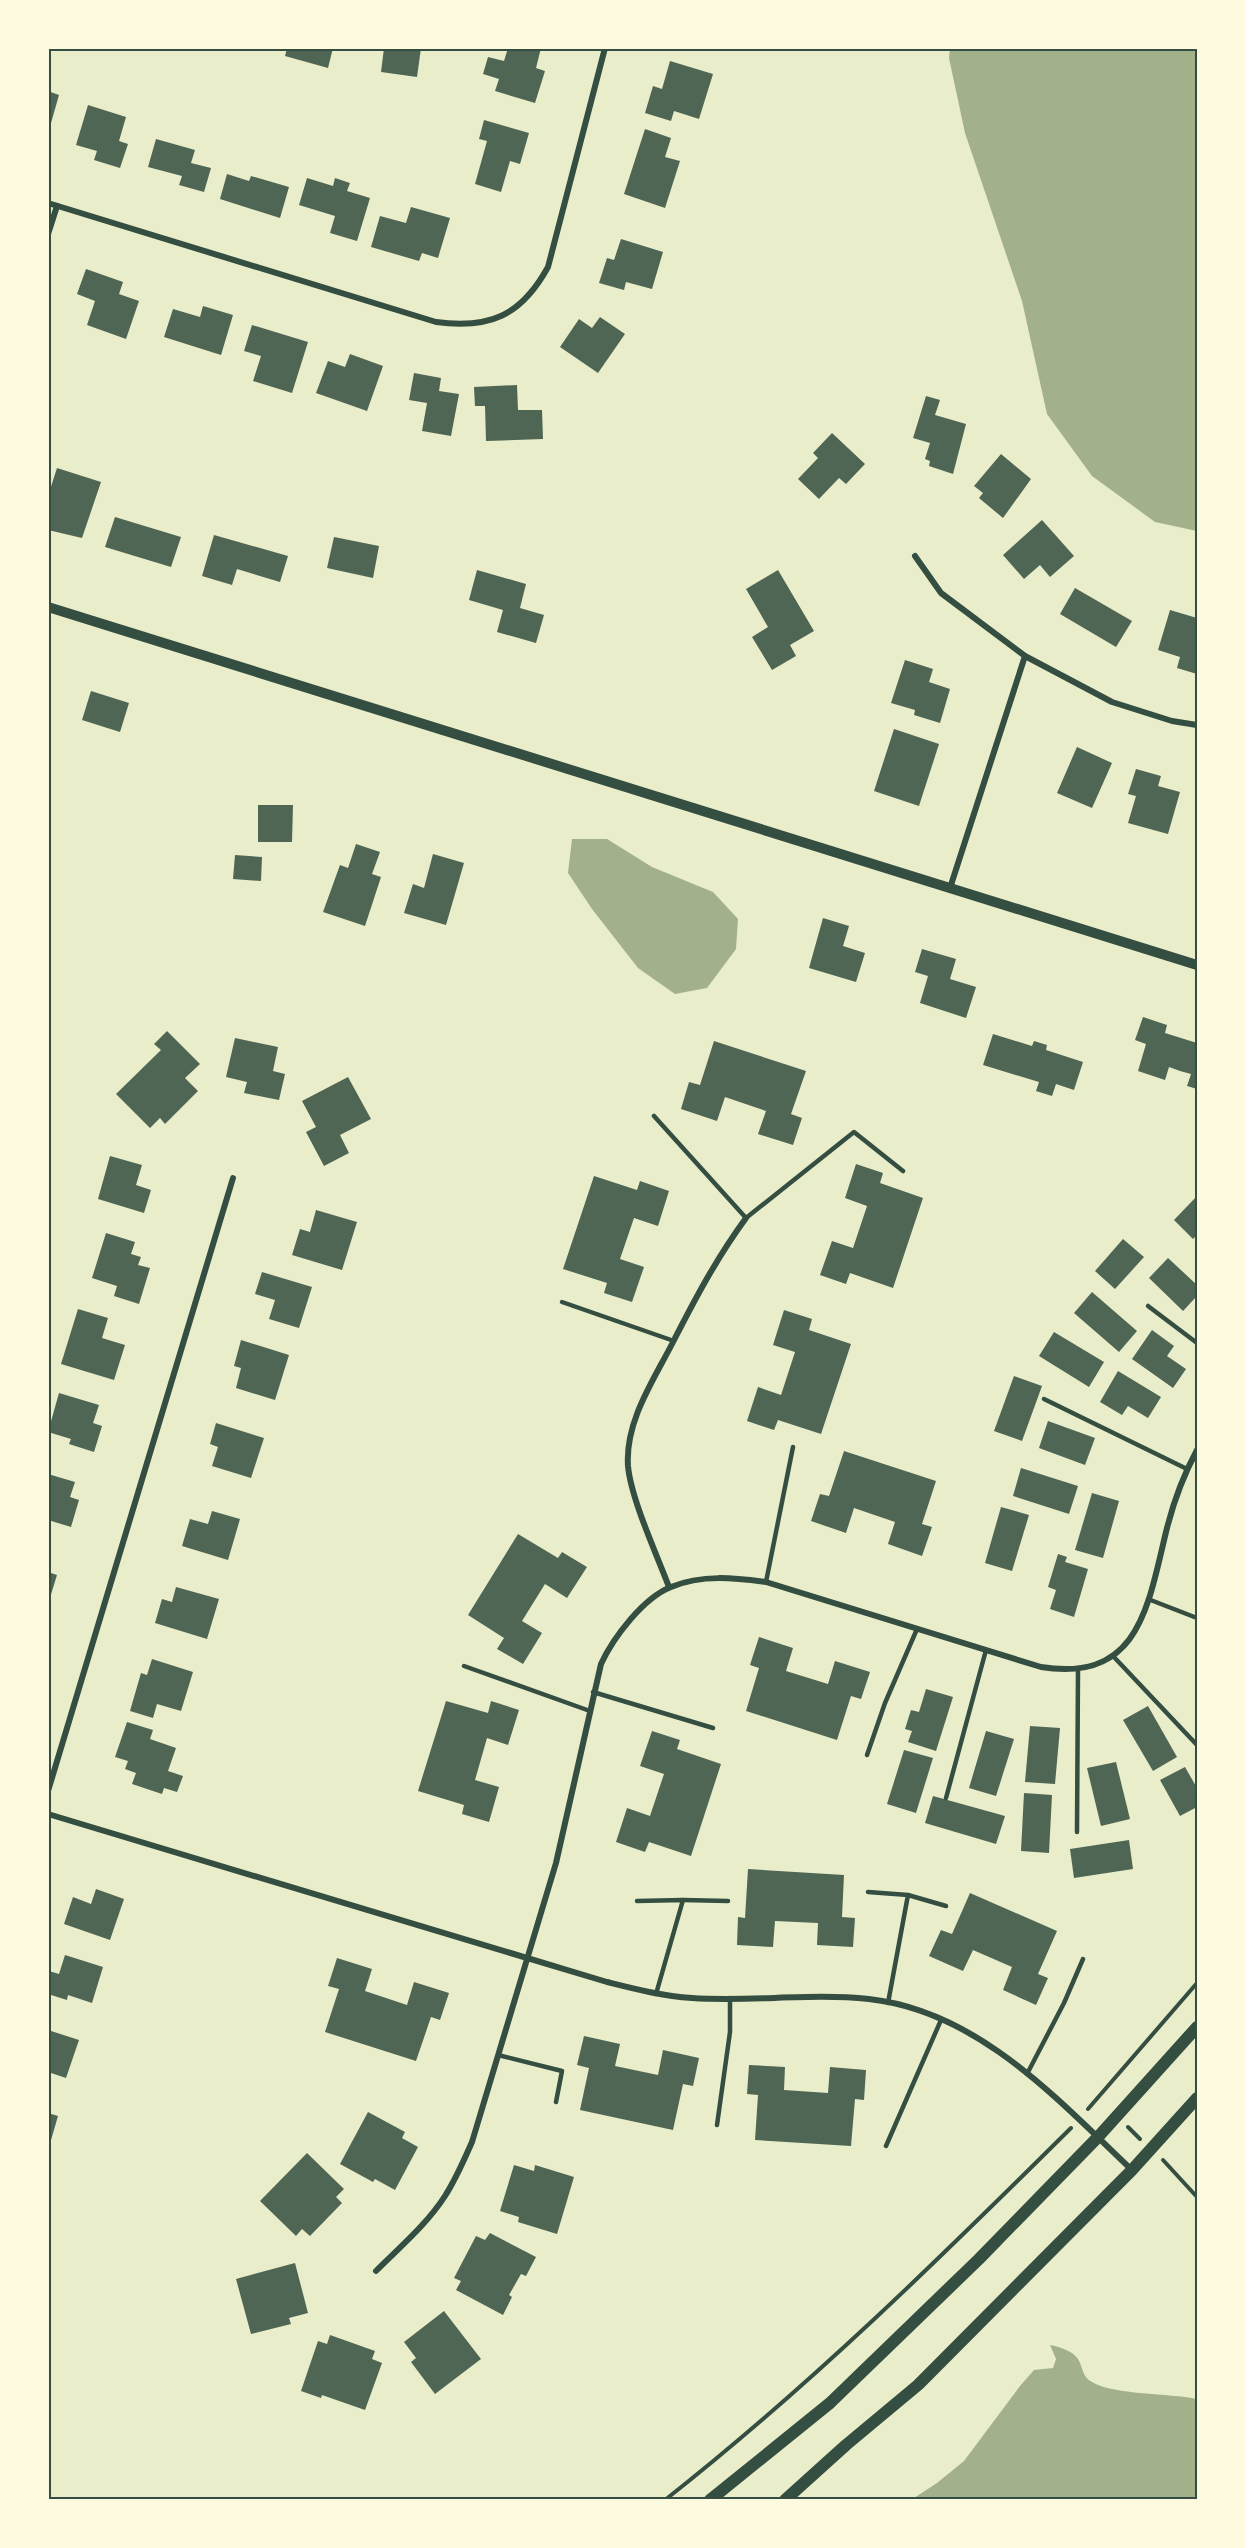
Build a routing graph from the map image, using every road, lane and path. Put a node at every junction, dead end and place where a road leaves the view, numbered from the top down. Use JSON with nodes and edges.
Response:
{"nodes":[{"id":1,"x":605,"y":48,"type":"edge"},
{"id":2,"x":48,"y":203,"type":"edge"},
{"id":3,"x":57,"y":206,"type":"junction"},
{"id":4,"x":48,"y":234,"type":"edge"},
{"id":5,"x":915,"y":556,"type":"dead end"},
{"id":6,"x":48,"y":607,"type":"edge"},
{"id":7,"x":1025,"y":656,"type":"junction"},
{"id":8,"x":1197,"y":725,"type":"edge"},
{"id":9,"x":950,"y":888,"type":"junction"},
{"id":10,"x":1197,"y":965,"type":"edge"},
{"id":11,"x":654,"y":1116,"type":"dead end"},
{"id":12,"x":903,"y":1171,"type":"dead end"},
{"id":13,"x":233,"y":1178,"type":"dead end"},
{"id":14,"x":746,"y":1218,"type":"junction"},
{"id":15,"x":562,"y":1302,"type":"dead end"},
{"id":16,"x":1149,"y":1306,"type":"dead end"},
{"id":17,"x":674,"y":1341,"type":"junction"},
{"id":18,"x":1197,"y":1343,"type":"edge"},
{"id":19,"x":1044,"y":1399,"type":"dead end"},
{"id":20,"x":793,"y":1447,"type":"dead end"},
{"id":21,"x":1197,"y":1450,"type":"edge"},
{"id":22,"x":1187,"y":1469,"type":"junction"},
{"id":23,"x":766,"y":1582,"type":"junction"},
{"id":24,"x":669,"y":1587,"type":"junction"},
{"id":25,"x":1148,"y":1599,"type":"junction"},
{"id":26,"x":1197,"y":1618,"type":"edge"},
{"id":27,"x":917,"y":1629,"type":"junction"},
{"id":28,"x":986,"y":1650,"type":"junction"},
{"id":29,"x":1113,"y":1656,"type":"junction"},
{"id":30,"x":464,"y":1666,"type":"dead end"},
{"id":31,"x":1078,"y":1670,"type":"junction"},
{"id":32,"x":593,"y":1692,"type":"junction"},
{"id":33,"x":590,"y":1711,"type":"junction"},
{"id":34,"x":713,"y":1728,"type":"dead end"},
{"id":35,"x":1197,"y":1745,"type":"edge"},
{"id":36,"x":867,"y":1755,"type":"dead end"},
{"id":37,"x":48,"y":1791,"type":"edge"},
{"id":38,"x":946,"y":1798,"type":"dead end"},
{"id":39,"x":48,"y":1815,"type":"edge"},
{"id":40,"x":1077,"y":1832,"type":"dead end"},
{"id":41,"x":868,"y":1892,"type":"dead end"},
{"id":42,"x":908,"y":1895,"type":"junction"},
{"id":43,"x":683,"y":1900,"type":"junction"},
{"id":44,"x":637,"y":1901,"type":"dead end"},
{"id":45,"x":728,"y":1901,"type":"dead end"},
{"id":46,"x":946,"y":1906,"type":"dead end"},
{"id":47,"x":527,"y":1958,"type":"junction"},
{"id":48,"x":1083,"y":1959,"type":"dead end"},
{"id":49,"x":1197,"y":1983,"type":"edge"},
{"id":50,"x":656,"y":1994,"type":"junction"},
{"id":51,"x":730,"y":1998,"type":"junction"},
{"id":52,"x":888,"y":2003,"type":"junction"},
{"id":53,"x":941,"y":2020,"type":"junction"},
{"id":54,"x":1197,"y":2026,"type":"edge"},
{"id":55,"x":498,"y":2055,"type":"junction"},
{"id":56,"x":1027,"y":2074,"type":"junction"},
{"id":57,"x":1197,"y":2098,"type":"edge"},
{"id":58,"x":556,"y":2102,"type":"dead end"},
{"id":59,"x":1117,"y":2116,"type":"junction"},
{"id":60,"x":1078,"y":2120,"type":"junction"},
{"id":61,"x":717,"y":2125,"type":"dead end"},
{"id":62,"x":1098,"y":2137,"type":"junction"},
{"id":63,"x":886,"y":2146,"type":"dead end"},
{"id":64,"x":1151,"y":2150,"type":"junction"},
{"id":65,"x":1132,"y":2170,"type":"junction"},
{"id":66,"x":1197,"y":2196,"type":"edge"},
{"id":67,"x":376,"y":2271,"type":"dead end"},
{"id":68,"x":664,"y":2500,"type":"edge"},
{"id":69,"x":710,"y":2500,"type":"edge"},
{"id":70,"x":785,"y":2500,"type":"edge"}],
"edges":[{"from":1,"to":3,"type":"street"},
{"from":2,"to":3,"type":"street"},
{"from":3,"to":4,"type":"street"},
{"from":5,"to":7,"type":"street"},
{"from":6,"to":9,"type":"street"},
{"from":7,"to":8,"type":"street"},
{"from":7,"to":9,"type":"street"},
{"from":9,"to":10,"type":"street"},
{"from":11,"to":14,"type":"lane"},
{"from":12,"to":14,"type":"lane"},
{"from":13,"to":37,"type":"street"},
{"from":14,"to":17,"type":"street"},
{"from":15,"to":17,"type":"lane"},
{"from":16,"to":18,"type":"lane"},
{"from":17,"to":24,"type":"street"},
{"from":19,"to":22,"type":"lane"},
{"from":20,"to":23,"type":"lane"},
{"from":21,"to":22,"type":"street"},
{"from":22,"to":25,"type":"street"},
{"from":23,"to":24,"type":"street"},
{"from":23,"to":27,"type":"street"},
{"from":24,"to":32,"type":"street"},
{"from":25,"to":26,"type":"lane"},
{"from":25,"to":29,"type":"street"},
{"from":27,"to":28,"type":"street"},
{"from":27,"to":36,"type":"lane"},
{"from":28,"to":31,"type":"street"},
{"from":28,"to":38,"type":"lane"},
{"from":29,"to":31,"type":"street"},
{"from":29,"to":35,"type":"lane"},
{"from":30,"to":33,"type":"lane"},
{"from":31,"to":40,"type":"lane"},
{"from":32,"to":33,"type":"street"},
{"from":32,"to":34,"type":"lane"},
{"from":33,"to":47,"type":"street"},
{"from":39,"to":47,"type":"street"},
{"from":41,"to":42,"type":"lane"},
{"from":42,"to":46,"type":"lane"},
{"from":42,"to":52,"type":"lane"},
{"from":43,"to":44,"type":"lane"},
{"from":43,"to":45,"type":"lane"},
{"from":43,"to":50,"type":"lane"},
{"from":47,"to":50,"type":"street"},
{"from":47,"to":55,"type":"street"},
{"from":48,"to":56,"type":"lane"},
{"from":49,"to":60,"type":"path"},
{"from":50,"to":51,"type":"street"},
{"from":51,"to":52,"type":"street"},
{"from":51,"to":61,"type":"lane"},
{"from":52,"to":53,"type":"street"},
{"from":53,"to":56,"type":"street"},
{"from":53,"to":63,"type":"lane"},
{"from":54,"to":59,"type":"main road"},
{"from":55,"to":58,"type":"lane"},
{"from":55,"to":67,"type":"street"},
{"from":56,"to":60,"type":"street"},
{"from":57,"to":64,"type":"main road"},
{"from":59,"to":62,"type":"main road"},
{"from":59,"to":64,"type":"path"},
{"from":60,"to":62,"type":"street"},
{"from":60,"to":68,"type":"path"},
{"from":62,"to":65,"type":"street"},
{"from":62,"to":69,"type":"main road"},
{"from":64,"to":65,"type":"main road"},
{"from":64,"to":66,"type":"path"},
{"from":65,"to":70,"type":"main road"}]}
